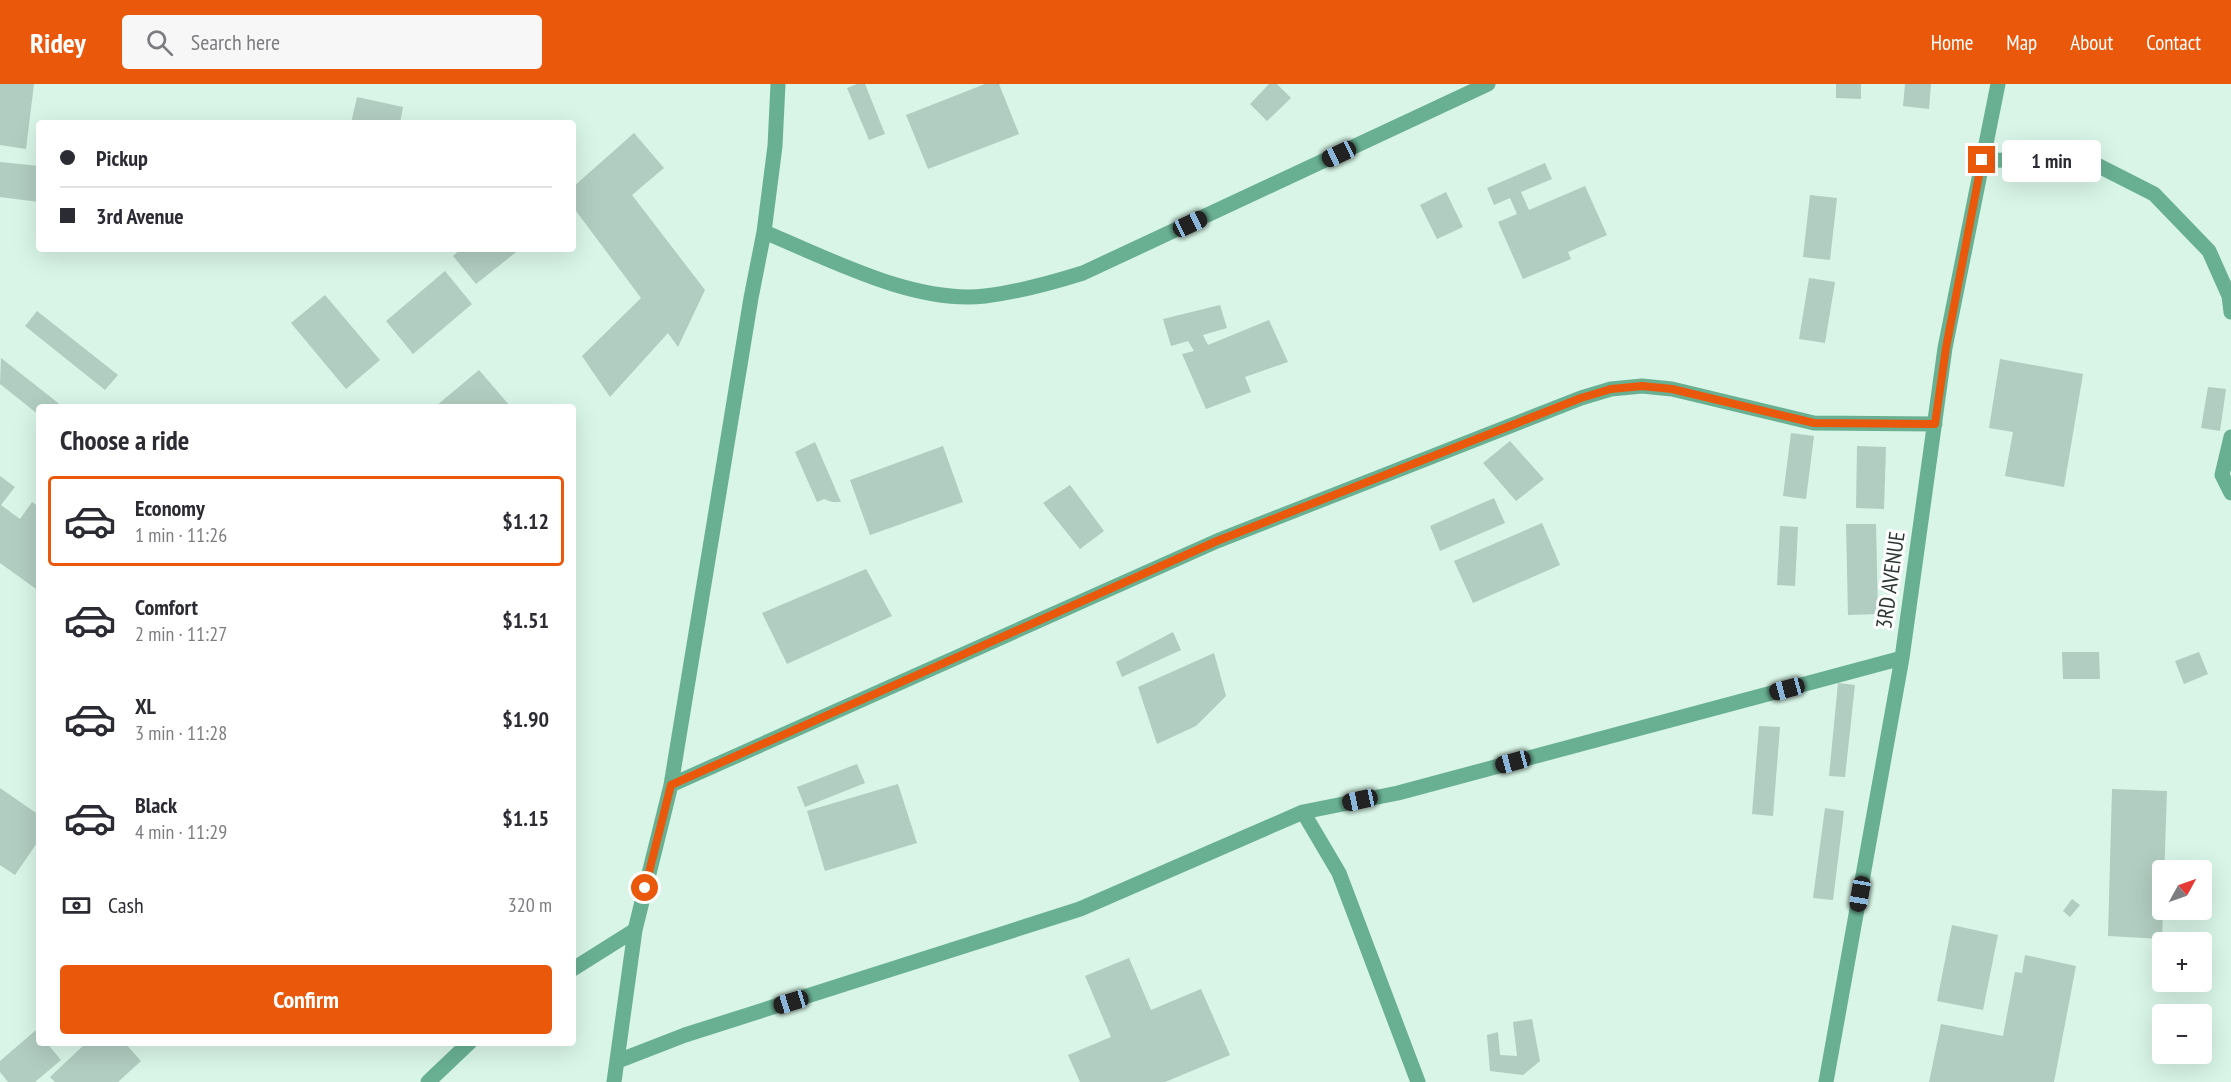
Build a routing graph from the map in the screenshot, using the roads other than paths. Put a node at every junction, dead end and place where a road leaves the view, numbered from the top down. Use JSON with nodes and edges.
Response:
{"nodes":[{"id":1,"x":778,"y":84,"type":"edge"},
{"id":2,"x":1488,"y":84,"type":"edge"},
{"id":3,"x":1998,"y":84,"type":"edge"},
{"id":4,"x":1982,"y":160,"type":"junction"},
{"id":5,"x":764,"y":232,"type":"junction"},
{"id":6,"x":2231,"y":312,"type":"edge"},
{"id":7,"x":1935,"y":424,"type":"junction"},
{"id":8,"x":2231,"y":437,"type":"edge"},
{"id":9,"x":2231,"y":493,"type":"edge"},
{"id":10,"x":1902,"y":658,"type":"junction"},
{"id":11,"x":671,"y":785,"type":"junction"},
{"id":12,"x":1303,"y":812,"type":"junction"},
{"id":13,"x":635,"y":930,"type":"junction"},
{"id":14,"x":576,"y":967,"type":"edge"},
{"id":15,"x":466,"y":1046,"type":"edge"},
{"id":16,"x":618,"y":1061,"type":"junction"},
{"id":17,"x":428,"y":1082,"type":"edge"},
{"id":18,"x":614,"y":1082,"type":"edge"},
{"id":19,"x":1418,"y":1082,"type":"edge"},
{"id":20,"x":1826,"y":1082,"type":"edge"}],
"edges":[{"from":1,"to":5,"type":"street"},
{"from":2,"to":5,"type":"street"},
{"from":3,"to":4,"type":"street","name":"3RD AVENUE"},
{"from":4,"to":6,"type":"street"},
{"from":4,"to":7,"type":"street","name":"3RD AVENUE"},
{"from":5,"to":11,"type":"street"},
{"from":7,"to":10,"type":"street","name":"3RD AVENUE"},
{"from":7,"to":11,"type":"street"},
{"from":8,"to":9,"type":"street"},
{"from":10,"to":12,"type":"street"},
{"from":10,"to":20,"type":"street","name":"3RD AVENUE"},
{"from":11,"to":13,"type":"street"},
{"from":12,"to":16,"type":"street"},
{"from":12,"to":19,"type":"street"},
{"from":13,"to":14,"type":"street"},
{"from":13,"to":16,"type":"street"},
{"from":15,"to":17,"type":"street"},
{"from":16,"to":18,"type":"street"}]}
